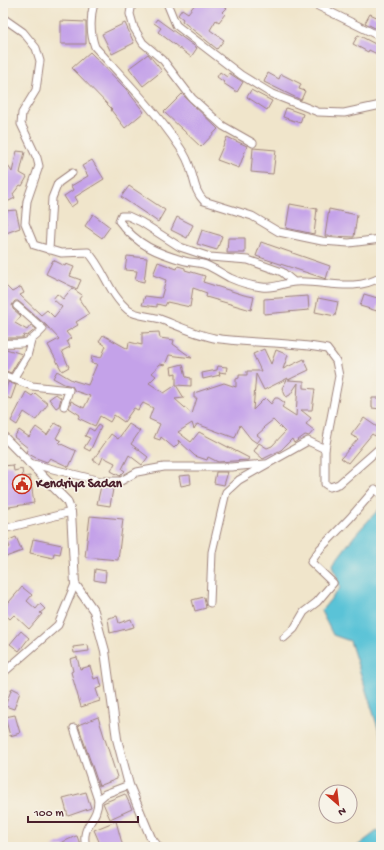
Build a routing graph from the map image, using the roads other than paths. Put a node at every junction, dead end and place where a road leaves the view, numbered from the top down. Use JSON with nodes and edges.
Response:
{"nodes":[{"id":1,"x":94,"y":3,"type":"edge"},
{"id":2,"x":132,"y":3,"type":"edge"},
{"id":3,"x":167,"y":3,"type":"edge"},
{"id":4,"x":312,"y":3,"type":"edge"},
{"id":5,"x":3,"y":18,"type":"edge"},
{"id":6,"x":381,"y":37,"type":"edge"},
{"id":7,"x":381,"y":105,"type":"edge"},
{"id":8,"x":253,"y":143,"type":"dead end"},
{"id":9,"x":72,"y":173,"type":"dead end"},
{"id":10,"x":381,"y":239,"type":"edge"},
{"id":11,"x":49,"y":250,"type":"junction"},
{"id":12,"x":210,"y":257,"type":"junction"},
{"id":13,"x":206,"y":264,"type":"junction"},
{"id":14,"x":381,"y":277,"type":"edge"},
{"id":15,"x":294,"y":282,"type":"junction"},
{"id":16,"x":17,"y":306,"type":"dead end"},
{"id":17,"x":31,"y":341,"type":"junction"},
{"id":18,"x":3,"y":343,"type":"edge"},
{"id":19,"x":3,"y":375,"type":"edge"},
{"id":20,"x":13,"y":379,"type":"junction"},
{"id":21,"x":64,"y":406,"type":"dead end"},
{"id":22,"x":3,"y":436,"type":"edge"},
{"id":23,"x":381,"y":447,"type":"edge"},
{"id":24,"x":325,"y":449,"type":"junction"},
{"id":25,"x":29,"y":463,"type":"junction"},
{"id":26,"x":265,"y":464,"type":"junction"},
{"id":27,"x":381,"y":494,"type":"edge"},
{"id":28,"x":71,"y":512,"type":"junction"},
{"id":29,"x":3,"y":528,"type":"edge"},
{"id":30,"x":75,"y":584,"type":"junction"},
{"id":31,"x":210,"y":603,"type":"dead end"},
{"id":32,"x":284,"y":638,"type":"dead end"},
{"id":33,"x":3,"y":672,"type":"edge"},
{"id":34,"x":74,"y":728,"type":"dead end"},
{"id":35,"x":129,"y":785,"type":"junction"},
{"id":36,"x":98,"y":800,"type":"junction"},
{"id":37,"x":86,"y":847,"type":"edge"},
{"id":38,"x":158,"y":847,"type":"edge"}],
"edges":[{"from":1,"to":10,"type":"street"},
{"from":2,"to":8,"type":"street"},
{"from":3,"to":7,"type":"street"},
{"from":4,"to":6,"type":"street"},
{"from":5,"to":11,"type":"street"},
{"from":9,"to":11,"type":"street"},
{"from":11,"to":24,"type":"street"},
{"from":12,"to":13,"type":"street"},
{"from":12,"to":13,"type":"street"},
{"from":12,"to":15,"type":"street"},
{"from":13,"to":15,"type":"street"},
{"from":14,"to":15,"type":"street"},
{"from":16,"to":17,"type":"street"},
{"from":17,"to":18,"type":"street"},
{"from":17,"to":20,"type":"street"},
{"from":19,"to":20,"type":"street"},
{"from":20,"to":21,"type":"street"},
{"from":22,"to":25,"type":"street"},
{"from":23,"to":24,"type":"street"},
{"from":24,"to":26,"type":"street"},
{"from":25,"to":26,"type":"street"},
{"from":25,"to":28,"type":"street"},
{"from":26,"to":31,"type":"street"},
{"from":27,"to":32,"type":"street"},
{"from":28,"to":29,"type":"street"},
{"from":28,"to":30,"type":"street"},
{"from":30,"to":33,"type":"street"},
{"from":30,"to":35,"type":"street"},
{"from":34,"to":36,"type":"street"},
{"from":35,"to":36,"type":"street"},
{"from":35,"to":38,"type":"street"},
{"from":36,"to":37,"type":"street"}]}
